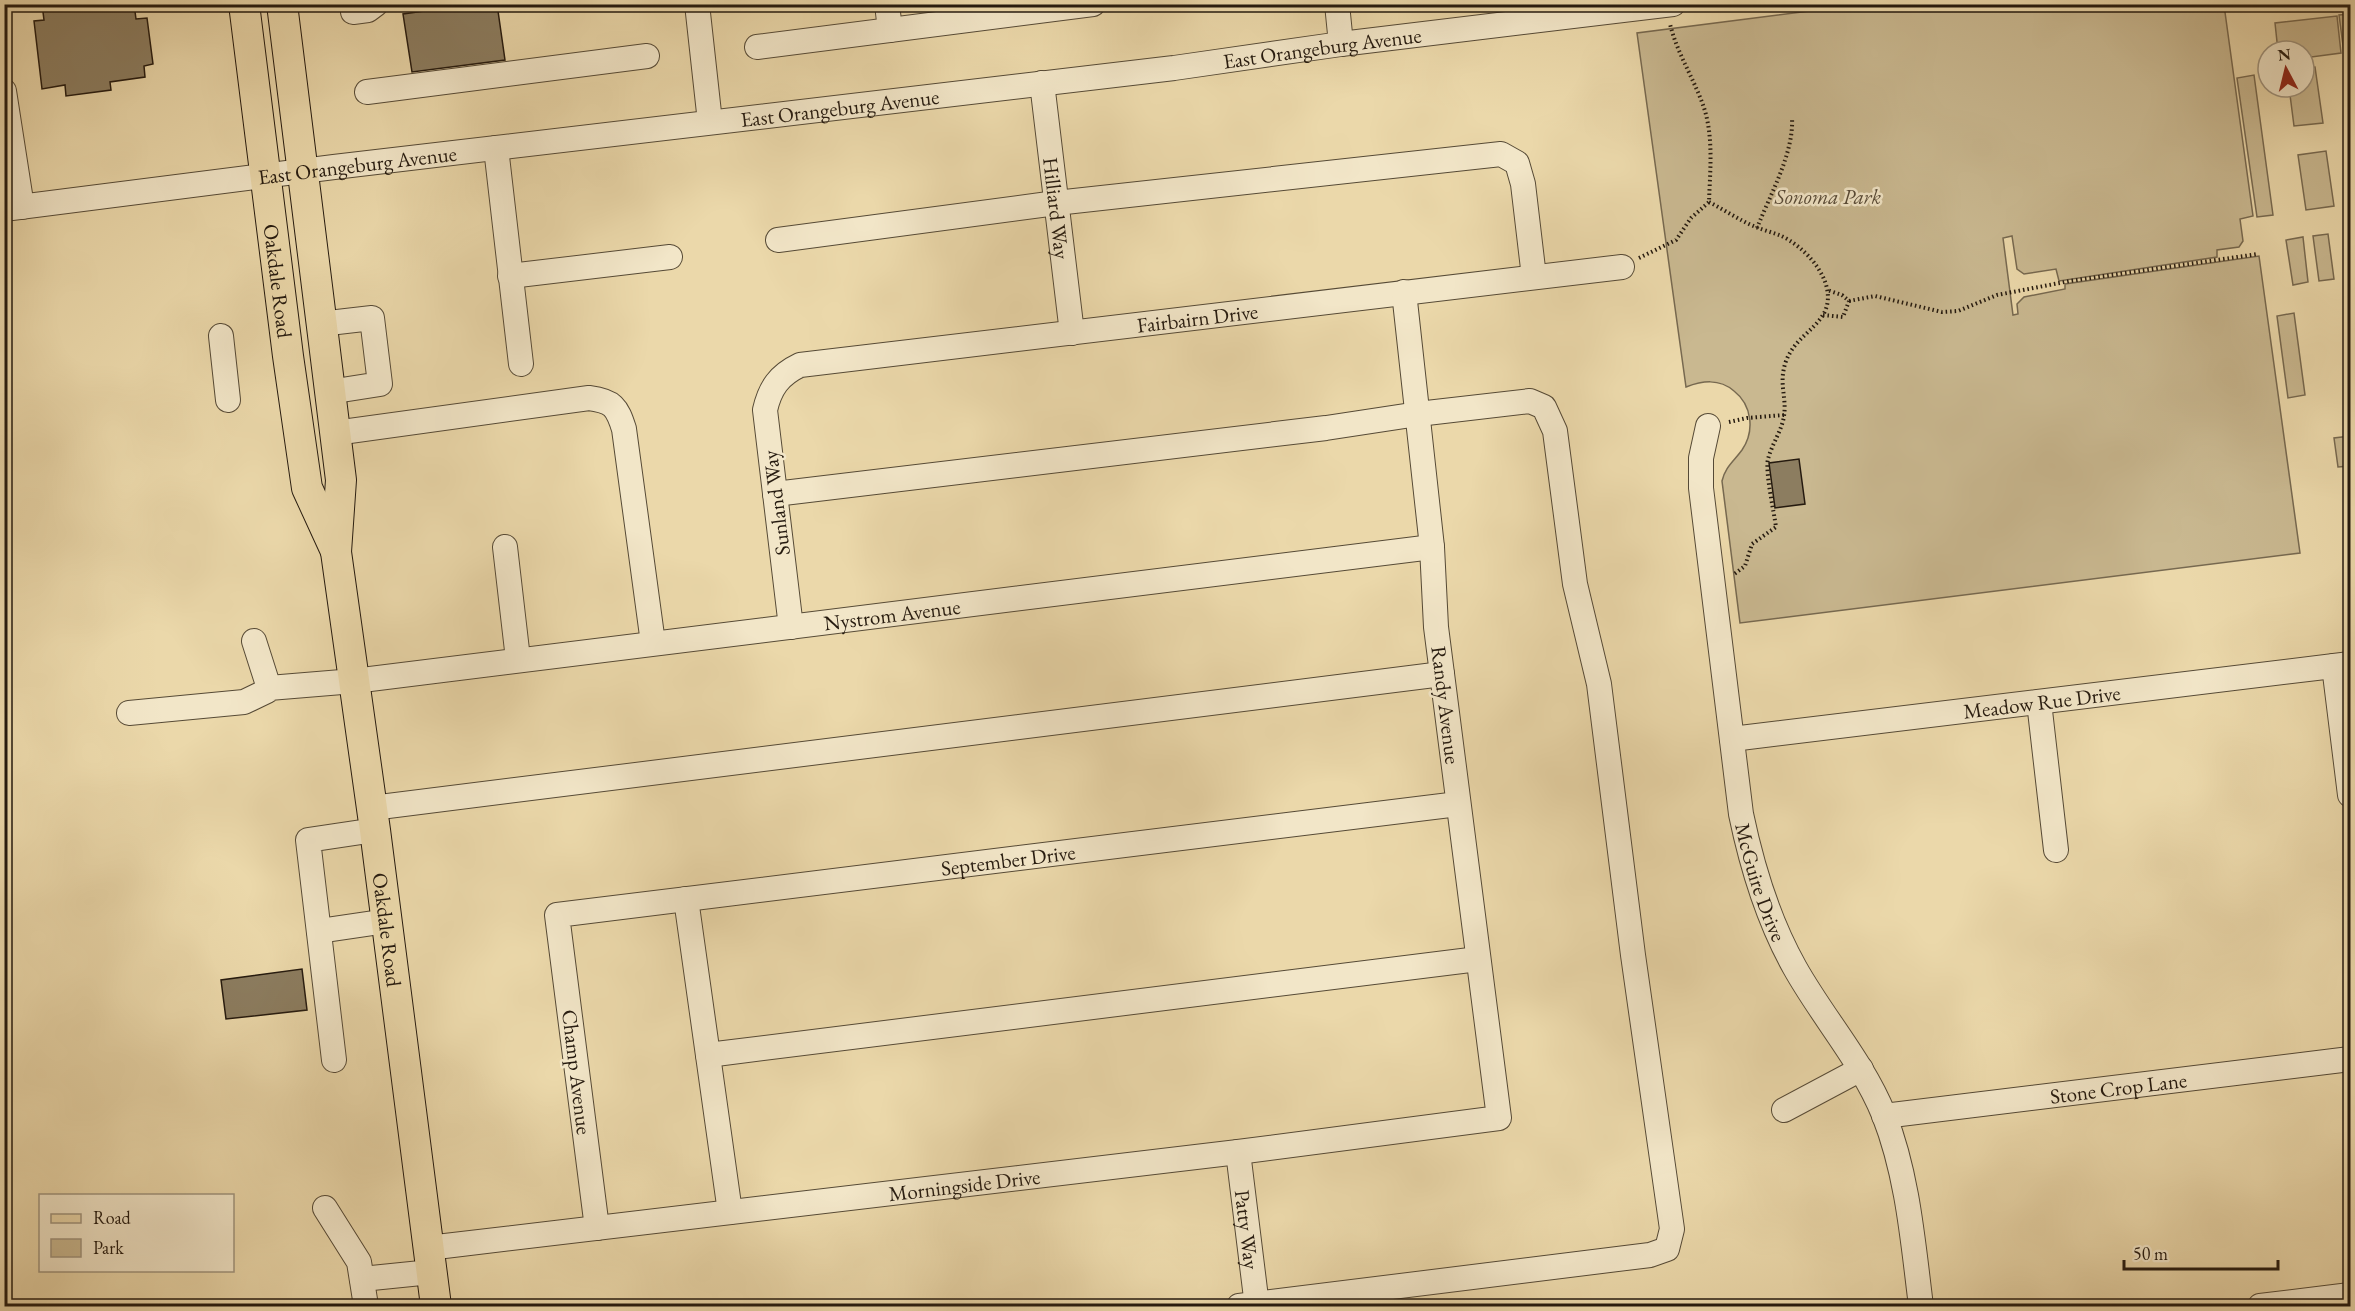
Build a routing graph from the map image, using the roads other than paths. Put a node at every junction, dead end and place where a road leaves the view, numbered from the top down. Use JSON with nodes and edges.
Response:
{"nodes":[{"id":1,"x":244,"y":4,"type":"edge"},
{"id":2,"x":282,"y":4,"type":"edge"},
{"id":3,"x":697,"y":4,"type":"edge"},
{"id":4,"x":887,"y":4,"type":"edge"},
{"id":5,"x":1093,"y":4,"type":"edge"},
{"id":6,"x":1337,"y":4,"type":"edge"},
{"id":7,"x":1673,"y":4,"type":"edge"},
{"id":8,"x":1667,"y":5,"type":"edge"},
{"id":9,"x":890,"y":30,"type":"junction"},
{"id":10,"x":1341,"y":44,"type":"junction"},
{"id":11,"x":757,"y":47,"type":"dead end"},
{"id":12,"x":647,"y":56,"type":"dead end"},
{"id":13,"x":1042,"y":83,"type":"junction"},
{"id":14,"x":4,"y":91,"type":"edge"},
{"id":15,"x":367,"y":92,"type":"dead end"},
{"id":16,"x":710,"y":122,"type":"junction"},
{"id":17,"x":496,"y":148,"type":"junction"},
{"id":18,"x":302,"y":171,"type":"junction"},
{"id":19,"x":266,"y":175,"type":"junction"},
{"id":20,"x":1056,"y":203,"type":"junction"},
{"id":21,"x":13,"y":208,"type":"edge"},
{"id":22,"x":778,"y":240,"type":"dead end"},
{"id":23,"x":670,"y":257,"type":"dead end"},
{"id":24,"x":1622,"y":267,"type":"road end"},
{"id":25,"x":510,"y":276,"type":"junction"},
{"id":26,"x":1534,"y":277,"type":"junction"},
{"id":27,"x":1404,"y":292,"type":"junction"},
{"id":28,"x":320,"y":324,"type":"junction"},
{"id":29,"x":1072,"y":333,"type":"junction"},
{"id":30,"x":220,"y":336,"type":"dead end"},
{"id":31,"x":521,"y":364,"type":"dead end"},
{"id":32,"x":776,"y":381,"type":"joint"},
{"id":33,"x":329,"y":392,"type":"junction"},
{"id":34,"x":228,"y":400,"type":"dead end"},
{"id":35,"x":1418,"y":414,"type":"junction"},
{"id":36,"x":1708,"y":426,"type":"road end"},
{"id":37,"x":335,"y":433,"type":"junction"},
{"id":38,"x":775,"y":494,"type":"junction"},
{"id":39,"x":505,"y":547,"type":"dead end"},
{"id":40,"x":1432,"y":548,"type":"junction"},
{"id":41,"x":336,"y":552,"type":"junction"},
{"id":42,"x":791,"y":627,"type":"junction"},
{"id":43,"x":254,"y":641,"type":"dead end"},
{"id":44,"x":653,"y":644,"type":"junction"},
{"id":45,"x":518,"y":659,"type":"junction"},
{"id":46,"x":2342,"y":665,"type":"edge"},
{"id":47,"x":1442,"y":674,"type":"junction"},
{"id":48,"x":354,"y":681,"type":"junction"},
{"id":49,"x":269,"y":688,"type":"junction"},
{"id":50,"x":2039,"y":702,"type":"junction"},
{"id":51,"x":129,"y":713,"type":"dead end"},
{"id":52,"x":1732,"y":739,"type":"junction"},
{"id":53,"x":2350,"y":795,"type":"edge"},
{"id":54,"x":1458,"y":804,"type":"junction"},
{"id":55,"x":374,"y":819,"type":"junction"},
{"id":56,"x":2056,"y":850,"type":"dead end"},
{"id":57,"x":686,"y":899,"type":"junction"},
{"id":58,"x":558,"y":915,"type":"joint"},
{"id":59,"x":387,"y":921,"type":"junction"},
{"id":60,"x":319,"y":931,"type":"junction"},
{"id":61,"x":1478,"y":959,"type":"junction"},
{"id":62,"x":708,"y":1055,"type":"junction"},
{"id":63,"x":2350,"y":1059,"type":"edge"},
{"id":64,"x":334,"y":1060,"type":"dead end"},
{"id":65,"x":1861,"y":1069,"type":"junction"},
{"id":66,"x":1784,"y":1110,"type":"dead end"},
{"id":67,"x":1884,"y":1116,"type":"junction"},
{"id":68,"x":1499,"y":1118,"type":"joint"},
{"id":69,"x":1238,"y":1152,"type":"junction"},
{"id":70,"x":325,"y":1208,"type":"dead end"},
{"id":71,"x":730,"y":1212,"type":"junction"},
{"id":72,"x":597,"y":1228,"type":"junction"},
{"id":73,"x":430,"y":1260,"type":"junction"},
{"id":74,"x":362,"y":1279,"type":"junction"},
{"id":75,"x":2350,"y":1295,"type":"edge"},
{"id":76,"x":366,"y":1306,"type":"edge"},
{"id":77,"x":436,"y":1306,"type":"edge"},
{"id":78,"x":1251,"y":1306,"type":"edge"},
{"id":79,"x":1921,"y":1306,"type":"edge"},
{"id":80,"x":2260,"y":1306,"type":"edge"}],
"edges":[{"from":1,"to":19,"type":"main road","name":"Oakdale Road"},
{"from":2,"to":18,"type":"main road","name":"Oakdale Road"},
{"from":3,"to":16,"type":"street"},
{"from":4,"to":9,"type":"street"},
{"from":5,"to":9,"type":"street"},
{"from":6,"to":10,"type":"street"},
{"from":7,"to":8,"type":"street","name":"East Orangeburg Avenue"},
{"from":8,"to":10,"type":"street","name":"East Orangeburg Avenue"},
{"from":9,"to":11,"type":"street"},
{"from":10,"to":13,"type":"street","name":"East Orangeburg Avenue"},
{"from":12,"to":15,"type":"street"},
{"from":13,"to":16,"type":"street","name":"East Orangeburg Avenue"},
{"from":13,"to":20,"type":"street","name":"Hilliard Way"},
{"from":14,"to":21,"type":"street"},
{"from":16,"to":17,"type":"street","name":"East Orangeburg Avenue"},
{"from":17,"to":18,"type":"street","name":"East Orangeburg Avenue"},
{"from":17,"to":25,"type":"street"},
{"from":18,"to":19,"type":"street","name":"East Orangeburg Avenue"},
{"from":18,"to":28,"type":"main road","name":"Oakdale Road"},
{"from":19,"to":21,"type":"street","name":"East Orangeburg Avenue"},
{"from":19,"to":41,"type":"main road","name":"Oakdale Road"},
{"from":20,"to":22,"type":"street"},
{"from":20,"to":26,"type":"street"},
{"from":20,"to":29,"type":"street","name":"Hilliard Way"},
{"from":23,"to":25,"type":"street"},
{"from":24,"to":26,"type":"street","name":"Fairbairn Drive"},
{"from":25,"to":31,"type":"street"},
{"from":26,"to":27,"type":"street","name":"Fairbairn Drive"},
{"from":27,"to":29,"type":"street","name":"Fairbairn Drive"},
{"from":27,"to":35,"type":"street","name":"Randy Avenue"},
{"from":28,"to":33,"type":"main road","name":"Oakdale Road"},
{"from":28,"to":33,"type":"street"},
{"from":29,"to":32,"type":"street","name":"Fairbairn Drive"},
{"from":30,"to":34,"type":"street"},
{"from":32,"to":38,"type":"street","name":"Sunland Way"},
{"from":33,"to":37,"type":"main road","name":"Oakdale Road"},
{"from":35,"to":38,"type":"street"},
{"from":35,"to":40,"type":"street","name":"Randy Avenue"},
{"from":35,"to":78,"type":"street"},
{"from":36,"to":52,"type":"street","name":"McGuire Drive"},
{"from":37,"to":41,"type":"main road","name":"Oakdale Road"},
{"from":37,"to":44,"type":"street"},
{"from":38,"to":42,"type":"street","name":"Sunland Way"},
{"from":39,"to":45,"type":"street"},
{"from":40,"to":42,"type":"street","name":"Nystrom Avenue"},
{"from":40,"to":47,"type":"street","name":"Randy Avenue"},
{"from":41,"to":48,"type":"main road","name":"Oakdale Road"},
{"from":42,"to":44,"type":"street","name":"Nystrom Avenue"},
{"from":43,"to":49,"type":"street"},
{"from":44,"to":45,"type":"street","name":"Nystrom Avenue"},
{"from":45,"to":48,"type":"street","name":"Nystrom Avenue"},
{"from":46,"to":50,"type":"street","name":"Meadow Rue Drive"},
{"from":46,"to":53,"type":"street"},
{"from":47,"to":54,"type":"street","name":"Randy Avenue"},
{"from":47,"to":55,"type":"street"},
{"from":48,"to":49,"type":"street","name":"Nystrom Avenue"},
{"from":48,"to":55,"type":"main road","name":"Oakdale Road"},
{"from":49,"to":51,"type":"street"},
{"from":50,"to":52,"type":"street","name":"Meadow Rue Drive"},
{"from":50,"to":56,"type":"street"},
{"from":52,"to":65,"type":"street","name":"McGuire Drive"},
{"from":54,"to":57,"type":"street","name":"September Drive"},
{"from":54,"to":61,"type":"street","name":"Randy Avenue"},
{"from":55,"to":59,"type":"main road","name":"Oakdale Road"},
{"from":55,"to":60,"type":"street"},
{"from":57,"to":58,"type":"street","name":"September Drive"},
{"from":57,"to":62,"type":"street"},
{"from":58,"to":72,"type":"street","name":"Champ Avenue"},
{"from":59,"to":60,"type":"street"},
{"from":59,"to":73,"type":"main road","name":"Oakdale Road"},
{"from":60,"to":64,"type":"street"},
{"from":61,"to":62,"type":"street"},
{"from":61,"to":68,"type":"street","name":"Randy Avenue"},
{"from":62,"to":71,"type":"street"},
{"from":63,"to":67,"type":"street","name":"Stone Crop Lane"},
{"from":65,"to":66,"type":"street"},
{"from":65,"to":67,"type":"street","name":"McGuire Drive"},
{"from":67,"to":79,"type":"street","name":"McGuire Drive"},
{"from":68,"to":69,"type":"street","name":"Morningside Drive"},
{"from":69,"to":71,"type":"street","name":"Morningside Drive"},
{"from":69,"to":78,"type":"street","name":"Patty Way"},
{"from":70,"to":74,"type":"street"},
{"from":71,"to":72,"type":"street","name":"Morningside Drive"},
{"from":72,"to":73,"type":"street","name":"Morningside Drive"},
{"from":73,"to":74,"type":"street","name":"Morningside Drive"},
{"from":73,"to":77,"type":"main road","name":"Oakdale Road"},
{"from":74,"to":76,"type":"street"},
{"from":75,"to":80,"type":"street"}]}
